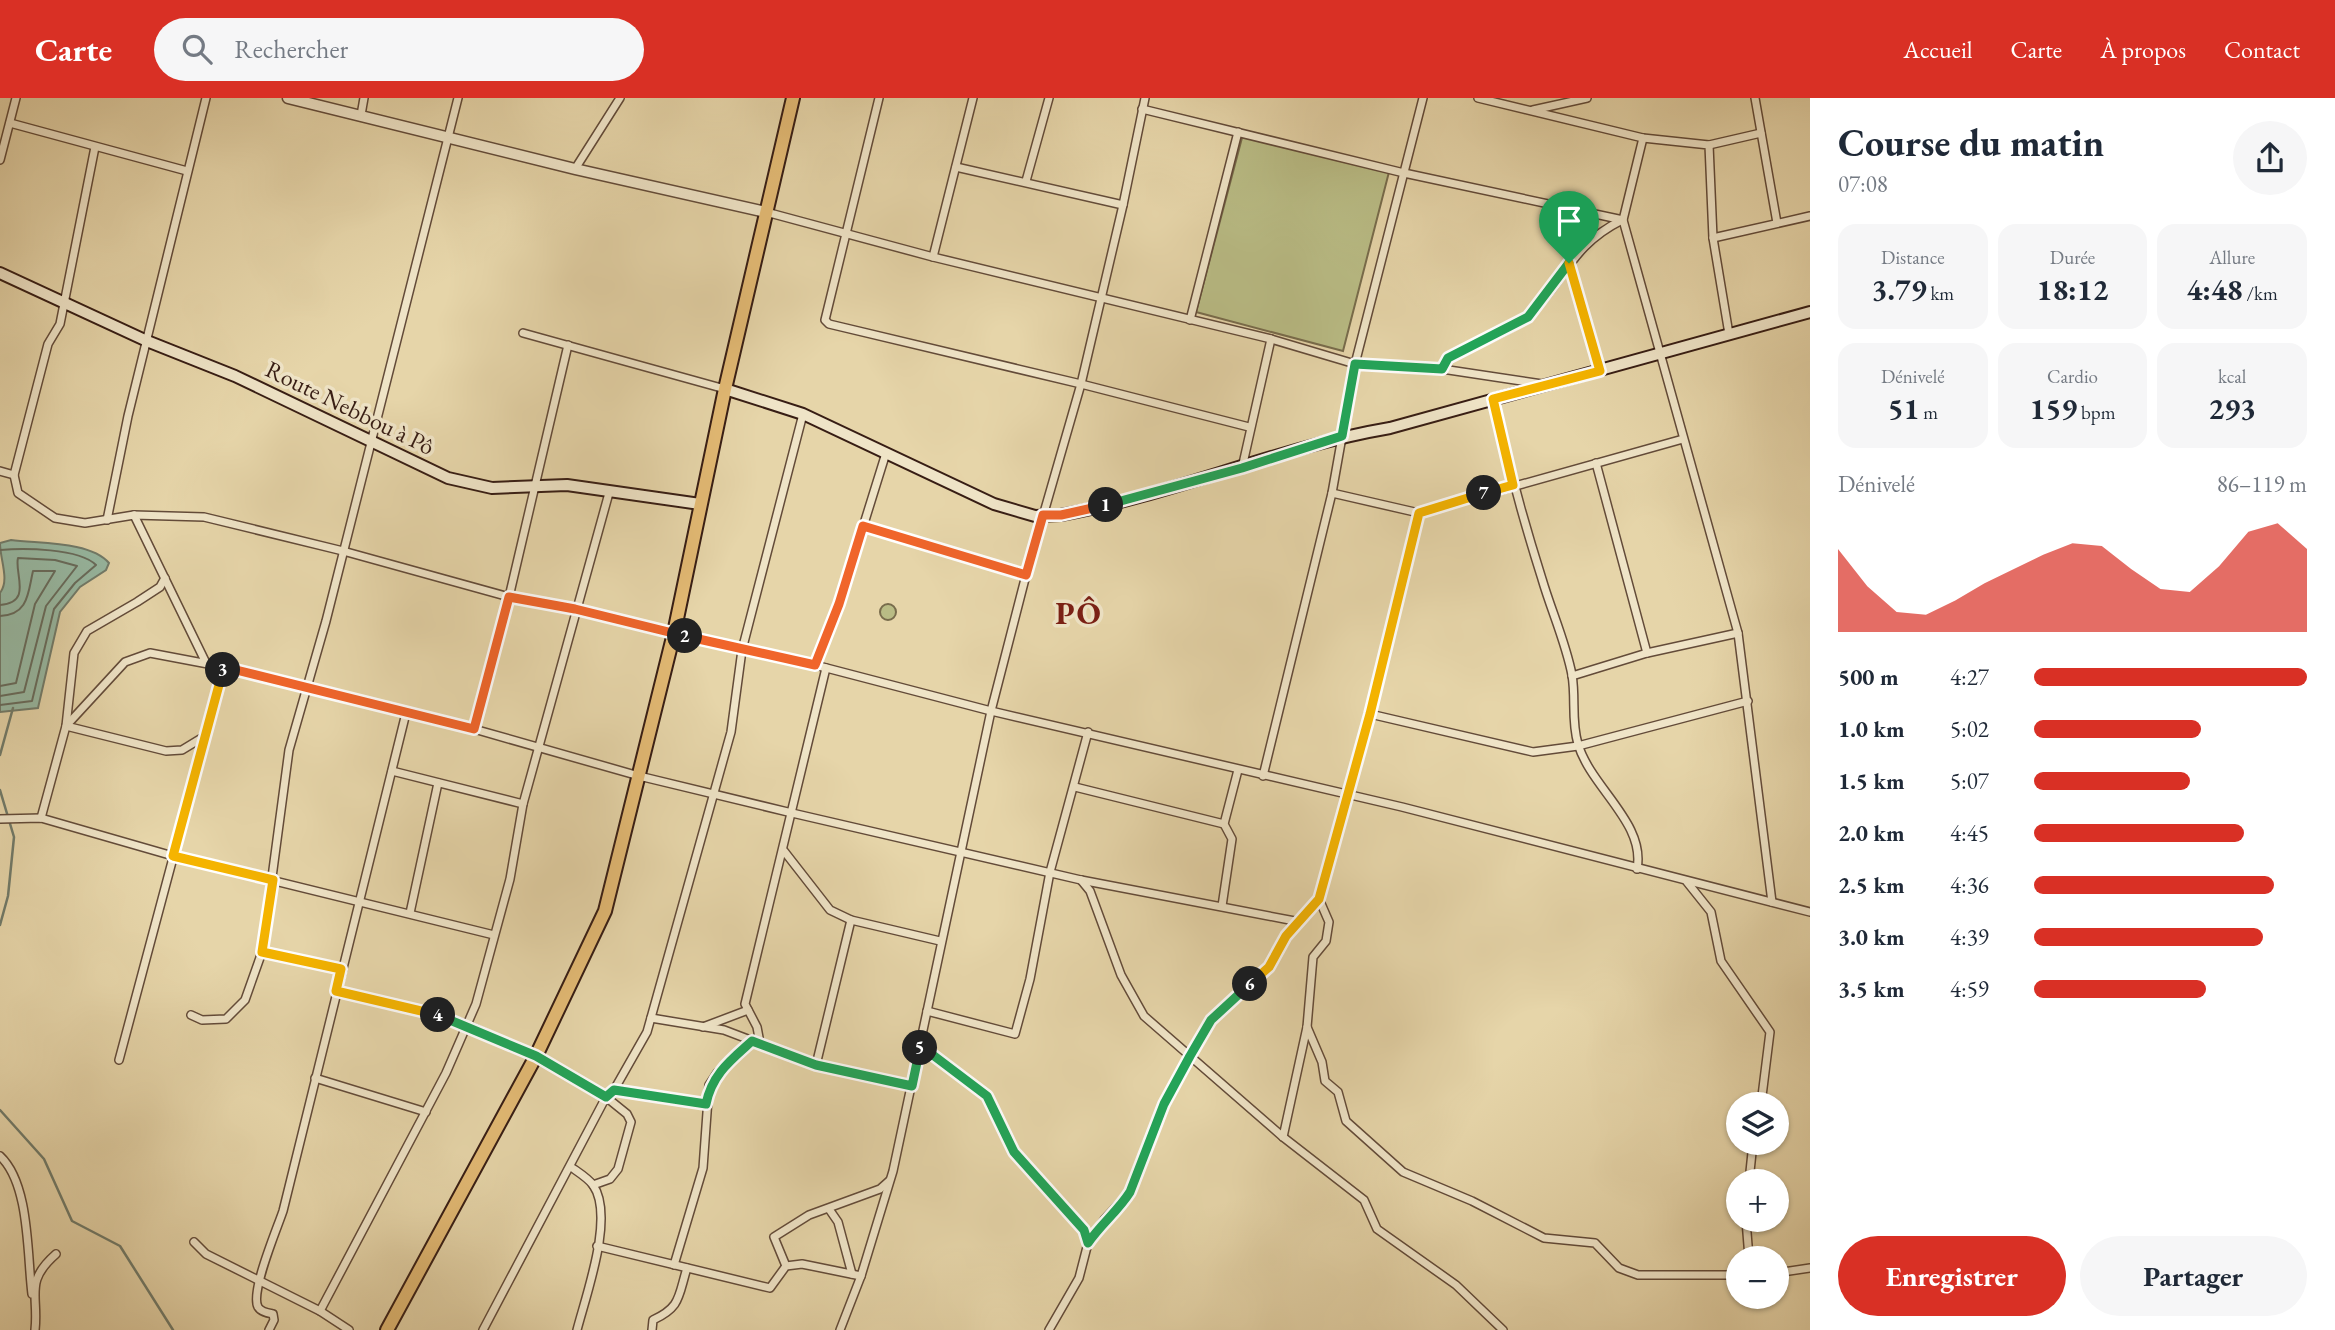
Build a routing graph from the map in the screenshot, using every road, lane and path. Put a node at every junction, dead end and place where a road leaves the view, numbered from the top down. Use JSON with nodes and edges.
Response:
{"nodes":[{"id":1,"x":16,"y":98,"type":"edge"},
{"id":2,"x":206,"y":98,"type":"edge"},
{"id":3,"x":288,"y":98,"type":"edge"},
{"id":4,"x":364,"y":98,"type":"edge"},
{"id":5,"x":457,"y":98,"type":"edge"},
{"id":6,"x":620,"y":98,"type":"edge"},
{"id":7,"x":793,"y":98,"type":"edge"},
{"id":8,"x":879,"y":98,"type":"edge"},
{"id":9,"x":973,"y":98,"type":"edge"},
{"id":10,"x":1049,"y":98,"type":"edge"},
{"id":11,"x":1145,"y":98,"type":"edge"},
{"id":12,"x":1423,"y":98,"type":"edge"},
{"id":13,"x":1478,"y":98,"type":"edge"},
{"id":14,"x":1587,"y":98,"type":"edge"},
{"id":15,"x":1755,"y":98,"type":"edge"},
{"id":16,"x":1142,"y":109,"type":"junction"},
{"id":17,"x":1529,"y":111,"type":"junction"},
{"id":18,"x":361,"y":116,"type":"junction"},
{"id":19,"x":10,"y":123,"type":"junction"},
{"id":20,"x":1238,"y":132,"type":"junction"},
{"id":21,"x":1761,"y":133,"type":"junction"},
{"id":22,"x":447,"y":138,"type":"junction"},
{"id":23,"x":1643,"y":138,"type":"junction"},
{"id":24,"x":1709,"y":145,"type":"junction"},
{"id":25,"x":95,"y":147,"type":"junction"},
{"id":26,"x":0,"y":160,"type":"edge"},
{"id":27,"x":956,"y":166,"type":"junction"},
{"id":28,"x":575,"y":169,"type":"junction"},
{"id":29,"x":187,"y":172,"type":"junction"},
{"id":30,"x":1404,"y":173,"type":"junction"},
{"id":31,"x":1026,"y":181,"type":"junction"},
{"id":32,"x":1124,"y":205,"type":"junction"},
{"id":33,"x":766,"y":212,"type":"junction"},
{"id":34,"x":1810,"y":216,"type":"edge"},
{"id":35,"x":1623,"y":220,"type":"junction"},
{"id":36,"x":1777,"y":223,"type":"junction"},
{"id":37,"x":844,"y":232,"type":"junction"},
{"id":38,"x":1713,"y":238,"type":"junction"},
{"id":39,"x":933,"y":257,"type":"junction"},
{"id":40,"x":1569,"y":263,"type":"junction"},
{"id":41,"x":0,"y":273,"type":"edge"},
{"id":42,"x":1102,"y":298,"type":"junction"},
{"id":43,"x":64,"y":302,"type":"junction"},
{"id":44,"x":1810,"y":312,"type":"edge"},
{"id":45,"x":1190,"y":320,"type":"junction"},
{"id":46,"x":523,"y":333,"type":"dead end"},
{"id":47,"x":1730,"y":334,"type":"junction"},
{"id":48,"x":1271,"y":339,"type":"junction"},
{"id":49,"x":147,"y":341,"type":"junction"},
{"id":50,"x":568,"y":345,"type":"junction"},
{"id":51,"x":1661,"y":354,"type":"junction"},
{"id":52,"x":1355,"y":364,"type":"junction"},
{"id":53,"x":1442,"y":369,"type":"junction"},
{"id":54,"x":1600,"y":371,"type":"junction"},
{"id":55,"x":1081,"y":384,"type":"junction"},
{"id":56,"x":1543,"y":384,"type":"junction"},
{"id":57,"x":724,"y":389,"type":"junction"},
{"id":58,"x":1493,"y":399,"type":"junction"},
{"id":59,"x":803,"y":414,"type":"junction"},
{"id":60,"x":1249,"y":427,"type":"junction"},
{"id":61,"x":1342,"y":436,"type":"junction"},
{"id":62,"x":1683,"y":439,"type":"junction"},
{"id":63,"x":372,"y":441,"type":"junction"},
{"id":64,"x":887,"y":453,"type":"junction"},
{"id":65,"x":1595,"y":463,"type":"junction"},
{"id":66,"x":1242,"y":468,"type":"junction"},
{"id":67,"x":0,"y":471,"type":"edge"},
{"id":68,"x":14,"y":475,"type":"junction"},
{"id":69,"x":1513,"y":485,"type":"junction"},
{"id":70,"x":536,"y":487,"type":"junction"},
{"id":71,"x":609,"y":493,"type":"junction"},
{"id":72,"x":1332,"y":493,"type":"junction"},
{"id":73,"x":701,"y":503,"type":"junction"},
{"id":74,"x":1419,"y":513,"type":"junction"},
{"id":75,"x":134,"y":515,"type":"junction"},
{"id":76,"x":1043,"y":515,"type":"junction"},
{"id":77,"x":107,"y":520,"type":"junction"},
{"id":78,"x":863,"y":526,"type":"junction"},
{"id":79,"x":343,"y":551,"type":"junction"},
{"id":80,"x":1026,"y":575,"type":"junction"},
{"id":81,"x":165,"y":578,"type":"junction"},
{"id":82,"x":509,"y":597,"type":"junction"},
{"id":83,"x":575,"y":609,"type":"junction"},
{"id":84,"x":674,"y":633,"type":"junction"},
{"id":85,"x":1738,"y":633,"type":"junction"},
{"id":86,"x":742,"y":650,"type":"junction"},
{"id":87,"x":1647,"y":653,"type":"junction"},
{"id":88,"x":206,"y":663,"type":"junction"},
{"id":89,"x":815,"y":665,"type":"junction"},
{"id":90,"x":224,"y":667,"type":"junction"},
{"id":91,"x":826,"y":668,"type":"junction"},
{"id":92,"x":1572,"y":676,"type":"junction"},
{"id":93,"x":309,"y":688,"type":"junction"},
{"id":94,"x":1748,"y":701,"type":"junction"},
{"id":95,"x":991,"y":711,"type":"junction"},
{"id":96,"x":406,"y":713,"type":"junction"},
{"id":97,"x":1370,"y":714,"type":"junction"},
{"id":98,"x":66,"y":726,"type":"junction"},
{"id":99,"x":474,"y":729,"type":"junction"},
{"id":100,"x":1088,"y":732,"type":"junction"},
{"id":101,"x":205,"y":736,"type":"junction"},
{"id":102,"x":540,"y":746,"type":"junction"},
{"id":103,"x":1578,"y":746,"type":"junction"},
{"id":104,"x":1238,"y":770,"type":"junction"},
{"id":105,"x":392,"y":771,"type":"junction"},
{"id":106,"x":639,"y":776,"type":"junction"},
{"id":107,"x":1263,"y":776,"type":"junction"},
{"id":108,"x":438,"y":783,"type":"junction"},
{"id":109,"x":1075,"y":787,"type":"junction"},
{"id":110,"x":712,"y":794,"type":"junction"},
{"id":111,"x":1347,"y":795,"type":"junction"},
{"id":112,"x":523,"y":804,"type":"junction"},
{"id":113,"x":792,"y":813,"type":"junction"},
{"id":114,"x":41,"y":818,"type":"junction"},
{"id":115,"x":0,"y":820,"type":"edge"},
{"id":116,"x":1224,"y":824,"type":"junction"},
{"id":117,"x":784,"y":851,"type":"junction"},
{"id":118,"x":960,"y":851,"type":"junction"},
{"id":119,"x":173,"y":856,"type":"junction"},
{"id":120,"x":1637,"y":869,"type":"junction"},
{"id":121,"x":1050,"y":872,"type":"junction"},
{"id":122,"x":273,"y":880,"type":"junction"},
{"id":123,"x":1081,"y":880,"type":"junction"},
{"id":124,"x":1687,"y":881,"type":"junction"},
{"id":125,"x":1319,"y":899,"type":"junction"},
{"id":126,"x":359,"y":901,"type":"junction"},
{"id":127,"x":1772,"y":902,"type":"junction"},
{"id":128,"x":1222,"y":906,"type":"junction"},
{"id":129,"x":1810,"y":912,"type":"edge"},
{"id":130,"x":410,"y":913,"type":"junction"},
{"id":131,"x":851,"y":920,"type":"junction"},
{"id":132,"x":1300,"y":922,"type":"junction"},
{"id":133,"x":494,"y":935,"type":"junction"},
{"id":134,"x":940,"y":940,"type":"junction"},
{"id":135,"x":262,"y":952,"type":"junction"},
{"id":136,"x":341,"y":969,"type":"junction"},
{"id":137,"x":336,"y":991,"type":"junction"},
{"id":138,"x":748,"y":1010,"type":"junction"},
{"id":139,"x":927,"y":1011,"type":"junction"},
{"id":140,"x":191,"y":1016,"type":"dead end"},
{"id":141,"x":651,"y":1018,"type":"junction"},
{"id":142,"x":467,"y":1025,"type":"junction"},
{"id":143,"x":702,"y":1027,"type":"junction"},
{"id":144,"x":1307,"y":1027,"type":"junction"},
{"id":145,"x":756,"y":1042,"type":"junction"},
{"id":146,"x":921,"y":1046,"type":"junction"},
{"id":147,"x":536,"y":1056,"type":"junction"},
{"id":148,"x":1190,"y":1056,"type":"junction"},
{"id":149,"x":119,"y":1059,"type":"dead end"},
{"id":150,"x":816,"y":1065,"type":"junction"},
{"id":151,"x":315,"y":1078,"type":"junction"},
{"id":152,"x":912,"y":1086,"type":"junction"},
{"id":153,"x":614,"y":1090,"type":"junction"},
{"id":154,"x":1762,"y":1092,"type":"edge"},
{"id":155,"x":606,"y":1097,"type":"junction"},
{"id":156,"x":706,"y":1104,"type":"junction"},
{"id":157,"x":426,"y":1112,"type":"junction"},
{"id":158,"x":1283,"y":1137,"type":"junction"},
{"id":159,"x":0,"y":1156,"type":"edge"},
{"id":160,"x":571,"y":1167,"type":"junction"},
{"id":161,"x":890,"y":1181,"type":"junction"},
{"id":162,"x":593,"y":1185,"type":"junction"},
{"id":163,"x":830,"y":1209,"type":"junction"},
{"id":164,"x":194,"y":1242,"type":"dead end"},
{"id":165,"x":1088,"y":1243,"type":"junction"},
{"id":166,"x":597,"y":1246,"type":"junction"},
{"id":167,"x":56,"y":1254,"type":"dead end"},
{"id":168,"x":674,"y":1265,"type":"junction"},
{"id":169,"x":786,"y":1265,"type":"junction"},
{"id":170,"x":687,"y":1268,"type":"junction"},
{"id":171,"x":1810,"y":1268,"type":"edge"},
{"id":172,"x":1789,"y":1271,"type":"edge"},
{"id":173,"x":852,"y":1274,"type":"junction"},
{"id":174,"x":1726,"y":1275,"type":"edge"},
{"id":175,"x":861,"y":1276,"type":"junction"},
{"id":176,"x":259,"y":1282,"type":"junction"},
{"id":177,"x":32,"y":1294,"type":"junction"},
{"id":178,"x":320,"y":1311,"type":"junction"},
{"id":179,"x":35,"y":1330,"type":"edge"},
{"id":180,"x":269,"y":1330,"type":"edge"},
{"id":181,"x":349,"y":1330,"type":"edge"},
{"id":182,"x":387,"y":1330,"type":"edge"},
{"id":183,"x":482,"y":1330,"type":"edge"},
{"id":184,"x":577,"y":1330,"type":"edge"},
{"id":185,"x":652,"y":1330,"type":"edge"},
{"id":186,"x":840,"y":1330,"type":"edge"},
{"id":187,"x":1049,"y":1330,"type":"edge"},
{"id":188,"x":1503,"y":1330,"type":"edge"}],
"edges":[{"from":1,"to":19,"type":"street"},
{"from":2,"to":29,"type":"street"},
{"from":3,"to":18,"type":"street"},
{"from":4,"to":18,"type":"street"},
{"from":5,"to":22,"type":"street"},
{"from":6,"to":28,"type":"street"},
{"from":7,"to":33,"type":"highway"},
{"from":8,"to":37,"type":"street"},
{"from":9,"to":27,"type":"street"},
{"from":10,"to":31,"type":"street"},
{"from":11,"to":16,"type":"street"},
{"from":12,"to":30,"type":"street"},
{"from":13,"to":17,"type":"street"},
{"from":14,"to":17,"type":"street"},
{"from":15,"to":21,"type":"street"},
{"from":16,"to":20,"type":"street"},
{"from":16,"to":32,"type":"street"},
{"from":17,"to":23,"type":"street"},
{"from":18,"to":22,"type":"street"},
{"from":19,"to":25,"type":"street"},
{"from":19,"to":26,"type":"street"},
{"from":20,"to":30,"type":"street"},
{"from":20,"to":45,"type":"street"},
{"from":21,"to":24,"type":"street"},
{"from":21,"to":36,"type":"street"},
{"from":22,"to":28,"type":"street"},
{"from":22,"to":63,"type":"street"},
{"from":23,"to":24,"type":"street"},
{"from":23,"to":35,"type":"street"},
{"from":24,"to":38,"type":"street"},
{"from":25,"to":29,"type":"street"},
{"from":25,"to":43,"type":"street"},
{"from":27,"to":31,"type":"street"},
{"from":27,"to":39,"type":"street"},
{"from":28,"to":33,"type":"street"},
{"from":29,"to":49,"type":"street"},
{"from":30,"to":35,"type":"street"},
{"from":30,"to":52,"type":"street"},
{"from":31,"to":32,"type":"street"},
{"from":32,"to":42,"type":"street"},
{"from":33,"to":37,"type":"street"},
{"from":33,"to":57,"type":"highway"},
{"from":34,"to":36,"type":"street"},
{"from":35,"to":40,"type":"street"},
{"from":35,"to":51,"type":"street"},
{"from":36,"to":38,"type":"street"},
{"from":37,"to":39,"type":"street"},
{"from":37,"to":55,"type":"street"},
{"from":38,"to":47,"type":"street"},
{"from":39,"to":42,"type":"street"},
{"from":40,"to":53,"type":"street"},
{"from":40,"to":54,"type":"street"},
{"from":41,"to":43,"type":"main road","name":"Route Nebbou à Pô"},
{"from":42,"to":45,"type":"street"},
{"from":42,"to":55,"type":"street"},
{"from":43,"to":49,"type":"main road","name":"Route Nebbou à Pô"},
{"from":43,"to":68,"type":"street"},
{"from":44,"to":47,"type":"main road"},
{"from":45,"to":48,"type":"street"},
{"from":46,"to":50,"type":"street"},
{"from":47,"to":51,"type":"main road"},
{"from":48,"to":52,"type":"street"},
{"from":48,"to":60,"type":"street"},
{"from":49,"to":63,"type":"main road","name":"Route Nebbou à Pô"},
{"from":49,"to":77,"type":"street"},
{"from":50,"to":57,"type":"street"},
{"from":50,"to":70,"type":"street"},
{"from":51,"to":54,"type":"main road"},
{"from":51,"to":62,"type":"street"},
{"from":52,"to":53,"type":"street"},
{"from":52,"to":61,"type":"street"},
{"from":53,"to":56,"type":"street"},
{"from":54,"to":56,"type":"main road"},
{"from":55,"to":60,"type":"street"},
{"from":55,"to":76,"type":"street"},
{"from":56,"to":58,"type":"main road"},
{"from":57,"to":59,"type":"main road"},
{"from":57,"to":73,"type":"highway"},
{"from":58,"to":61,"type":"main road"},
{"from":58,"to":69,"type":"street"},
{"from":59,"to":64,"type":"main road"},
{"from":59,"to":86,"type":"street"},
{"from":60,"to":66,"type":"street"},
{"from":61,"to":66,"type":"main road"},
{"from":61,"to":72,"type":"street"},
{"from":62,"to":65,"type":"street"},
{"from":62,"to":85,"type":"street"},
{"from":63,"to":70,"type":"main road","name":"Route Nebbou à Pô"},
{"from":63,"to":79,"type":"street"},
{"from":64,"to":76,"type":"main road"},
{"from":64,"to":78,"type":"street"},
{"from":65,"to":69,"type":"street"},
{"from":65,"to":87,"type":"street"},
{"from":66,"to":76,"type":"main road"},
{"from":67,"to":68,"type":"street"},
{"from":68,"to":77,"type":"street"},
{"from":69,"to":74,"type":"street"},
{"from":69,"to":92,"type":"street"},
{"from":70,"to":71,"type":"main road","name":"Route Nebbou à Pô"},
{"from":70,"to":82,"type":"street"},
{"from":71,"to":73,"type":"main road","name":"Route Nebbou à Pô"},
{"from":71,"to":83,"type":"street"},
{"from":72,"to":74,"type":"street"},
{"from":72,"to":107,"type":"street"},
{"from":73,"to":84,"type":"highway"},
{"from":74,"to":97,"type":"street"},
{"from":75,"to":77,"type":"street"},
{"from":75,"to":79,"type":"street"},
{"from":75,"to":81,"type":"street"},
{"from":76,"to":80,"type":"street"},
{"from":78,"to":80,"type":"street"},
{"from":78,"to":89,"type":"street"},
{"from":79,"to":82,"type":"street"},
{"from":79,"to":93,"type":"street"},
{"from":80,"to":95,"type":"street"},
{"from":81,"to":88,"type":"street"},
{"from":81,"to":98,"type":"street"},
{"from":82,"to":83,"type":"street"},
{"from":82,"to":99,"type":"street"},
{"from":83,"to":84,"type":"street"},
{"from":83,"to":102,"type":"street"},
{"from":84,"to":86,"type":"street"},
{"from":84,"to":106,"type":"highway"},
{"from":85,"to":87,"type":"street"},
{"from":85,"to":94,"type":"street"},
{"from":86,"to":89,"type":"street"},
{"from":86,"to":110,"type":"street"},
{"from":87,"to":92,"type":"street"},
{"from":88,"to":90,"type":"street"},
{"from":88,"to":98,"type":"street"},
{"from":89,"to":91,"type":"street"},
{"from":90,"to":93,"type":"street"},
{"from":90,"to":101,"type":"street"},
{"from":91,"to":95,"type":"street"},
{"from":91,"to":113,"type":"street"},
{"from":92,"to":103,"type":"street"},
{"from":93,"to":96,"type":"street"},
{"from":93,"to":122,"type":"street"},
{"from":94,"to":103,"type":"street"},
{"from":94,"to":127,"type":"street"},
{"from":95,"to":100,"type":"street"},
{"from":95,"to":118,"type":"street"},
{"from":96,"to":99,"type":"street"},
{"from":96,"to":105,"type":"street"},
{"from":97,"to":103,"type":"street"},
{"from":97,"to":111,"type":"street"},
{"from":98,"to":101,"type":"street"},
{"from":98,"to":114,"type":"street"},
{"from":99,"to":102,"type":"street"},
{"from":100,"to":104,"type":"street"},
{"from":100,"to":109,"type":"street"},
{"from":101,"to":119,"type":"street"},
{"from":102,"to":106,"type":"street"},
{"from":102,"to":112,"type":"street"},
{"from":103,"to":120,"type":"street"},
{"from":104,"to":107,"type":"street"},
{"from":104,"to":116,"type":"street"},
{"from":105,"to":108,"type":"street"},
{"from":105,"to":126,"type":"street"},
{"from":106,"to":110,"type":"street"},
{"from":106,"to":147,"type":"highway"},
{"from":107,"to":111,"type":"street"},
{"from":108,"to":112,"type":"street"},
{"from":108,"to":130,"type":"street"},
{"from":109,"to":116,"type":"street"},
{"from":109,"to":121,"type":"street"},
{"from":110,"to":113,"type":"street"},
{"from":110,"to":141,"type":"street"},
{"from":111,"to":120,"type":"street"},
{"from":111,"to":125,"type":"street"},
{"from":112,"to":133,"type":"street"},
{"from":113,"to":117,"type":"street"},
{"from":113,"to":118,"type":"street"},
{"from":114,"to":115,"type":"street"},
{"from":114,"to":119,"type":"street"},
{"from":116,"to":128,"type":"street"},
{"from":117,"to":131,"type":"street"},
{"from":117,"to":138,"type":"street"},
{"from":118,"to":121,"type":"street"},
{"from":118,"to":134,"type":"street"},
{"from":119,"to":122,"type":"street"},
{"from":119,"to":149,"type":"street"},
{"from":120,"to":124,"type":"street"},
{"from":121,"to":123,"type":"street"},
{"from":121,"to":139,"type":"street"},
{"from":122,"to":126,"type":"street"},
{"from":122,"to":135,"type":"street"},
{"from":123,"to":128,"type":"street"},
{"from":123,"to":148,"type":"street"},
{"from":124,"to":127,"type":"street"},
{"from":124,"to":154,"type":"street"},
{"from":125,"to":132,"type":"street"},
{"from":125,"to":144,"type":"street"},
{"from":126,"to":130,"type":"street"},
{"from":126,"to":136,"type":"street"},
{"from":127,"to":129,"type":"street"},
{"from":128,"to":132,"type":"street"},
{"from":130,"to":133,"type":"street"},
{"from":131,"to":134,"type":"street"},
{"from":131,"to":150,"type":"street"},
{"from":132,"to":148,"type":"street"},
{"from":133,"to":142,"type":"street"},
{"from":134,"to":139,"type":"street"},
{"from":135,"to":136,"type":"street"},
{"from":135,"to":140,"type":"street"},
{"from":136,"to":137,"type":"street"},
{"from":137,"to":142,"type":"street"},
{"from":137,"to":151,"type":"street"},
{"from":138,"to":143,"type":"street"},
{"from":138,"to":145,"type":"street"},
{"from":139,"to":146,"type":"street"},
{"from":141,"to":143,"type":"street"},
{"from":141,"to":153,"type":"street"},
{"from":142,"to":147,"type":"street"},
{"from":142,"to":157,"type":"street"},
{"from":143,"to":145,"type":"street"},
{"from":144,"to":158,"type":"street"},
{"from":144,"to":174,"type":"street"},
{"from":145,"to":150,"type":"street"},
{"from":145,"to":156,"type":"street"},
{"from":146,"to":152,"type":"street"},
{"from":146,"to":165,"type":"street"},
{"from":147,"to":155,"type":"street"},
{"from":147,"to":182,"type":"highway"},
{"from":148,"to":158,"type":"street"},
{"from":148,"to":165,"type":"street"},
{"from":150,"to":152,"type":"street"},
{"from":151,"to":157,"type":"street"},
{"from":151,"to":176,"type":"street"},
{"from":152,"to":161,"type":"street"},
{"from":153,"to":155,"type":"street"},
{"from":153,"to":156,"type":"street"},
{"from":155,"to":160,"type":"street"},
{"from":155,"to":162,"type":"street"},
{"from":156,"to":168,"type":"street"},
{"from":157,"to":178,"type":"street"},
{"from":158,"to":188,"type":"street"},
{"from":159,"to":177,"type":"street"},
{"from":160,"to":162,"type":"street"},
{"from":160,"to":183,"type":"street"},
{"from":161,"to":163,"type":"street"},
{"from":161,"to":175,"type":"street"},
{"from":162,"to":166,"type":"street"},
{"from":163,"to":169,"type":"street"},
{"from":163,"to":173,"type":"street"},
{"from":164,"to":176,"type":"street"},
{"from":165,"to":187,"type":"street"},
{"from":166,"to":168,"type":"street"},
{"from":166,"to":184,"type":"street"},
{"from":167,"to":177,"type":"street"},
{"from":168,"to":170,"type":"street"},
{"from":169,"to":170,"type":"street"},
{"from":169,"to":173,"type":"street"},
{"from":170,"to":185,"type":"street"},
{"from":171,"to":172,"type":"street"},
{"from":173,"to":175,"type":"street"},
{"from":175,"to":186,"type":"street"},
{"from":176,"to":178,"type":"street"},
{"from":176,"to":180,"type":"street"},
{"from":177,"to":179,"type":"street"},
{"from":178,"to":181,"type":"street"}]}
